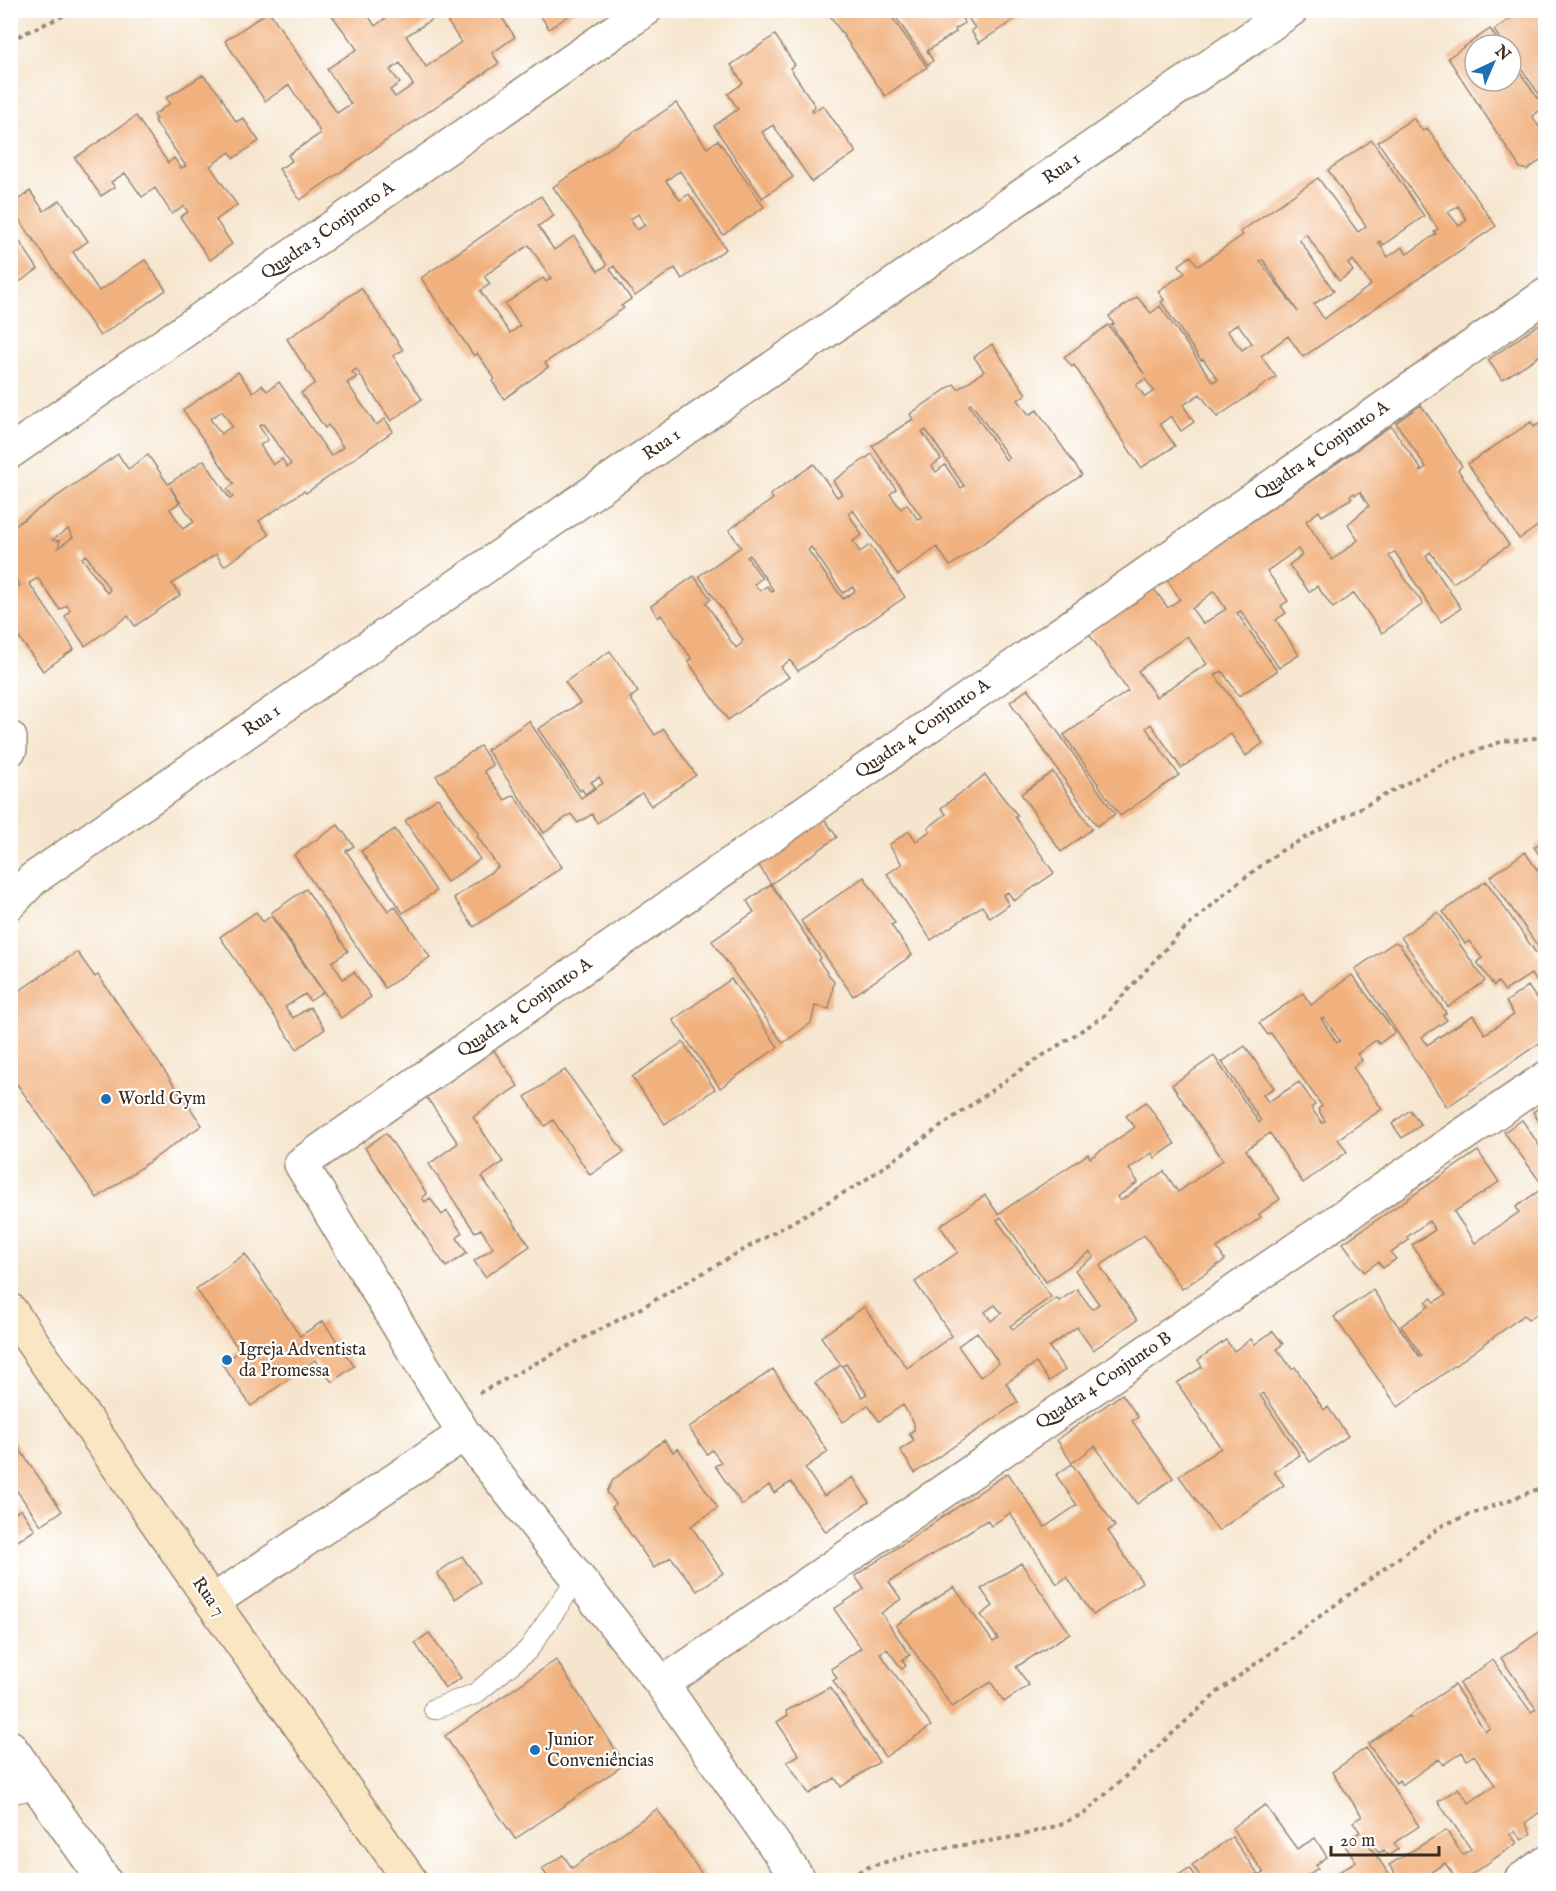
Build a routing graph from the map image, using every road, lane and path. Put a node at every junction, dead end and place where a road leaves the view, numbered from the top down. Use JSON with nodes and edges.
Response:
{"nodes":[{"id":1,"x":76,"y":10,"type":"edge"},
{"id":2,"x":645,"y":10,"type":"edge"},
{"id":3,"x":1291,"y":10,"type":"edge"},
{"id":4,"x":10,"y":40,"type":"edge"},
{"id":5,"x":1545,"y":295,"type":"edge"},
{"id":6,"x":10,"y":452,"type":"edge"},
{"id":7,"x":1545,"y":737,"type":"edge"},
{"id":8,"x":10,"y":738,"type":"edge"},
{"id":9,"x":10,"y":749,"type":"edge"},
{"id":10,"x":22,"y":883,"type":"edge"},
{"id":11,"x":10,"y":903,"type":"edge"},
{"id":12,"x":1545,"y":1078,"type":"edge"},
{"id":13,"x":10,"y":1310,"type":"edge"},
{"id":14,"x":457,"y":1422,"type":"junction"},
{"id":15,"x":1545,"y":1486,"type":"edge"},
{"id":16,"x":578,"y":1577,"type":"junction"},
{"id":17,"x":212,"y":1602,"type":"junction"},
{"id":18,"x":662,"y":1684,"type":"junction"},
{"id":19,"x":434,"y":1709,"type":"dead end"},
{"id":20,"x":10,"y":1747,"type":"edge"},
{"id":21,"x":25,"y":1789,"type":"edge"},
{"id":22,"x":1545,"y":1863,"type":"edge"},
{"id":23,"x":104,"y":1881,"type":"edge"},
{"id":24,"x":410,"y":1881,"type":"edge"},
{"id":25,"x":799,"y":1881,"type":"edge"},
{"id":26,"x":842,"y":1881,"type":"edge"},
{"id":27,"x":1521,"y":1881,"type":"edge"}],
"edges":[{"from":1,"to":4,"type":"path"},
{"from":2,"to":6,"type":"street","name":"Quadra 3 Conjunto A"},
{"from":3,"to":10,"type":"street","name":"Rua 1"},
{"from":5,"to":14,"type":"street","name":"Quadra 4 Conjunto A"},
{"from":7,"to":14,"type":"path"},
{"from":8,"to":9,"type":"street"},
{"from":10,"to":11,"type":"street","name":"Rua 1"},
{"from":12,"to":18,"type":"street","name":"Quadra 4 Conjunto B"},
{"from":13,"to":17,"type":"main road","name":"Rua 7"},
{"from":14,"to":16,"type":"street"},
{"from":14,"to":17,"type":"street"},
{"from":15,"to":26,"type":"path"},
{"from":16,"to":18,"type":"street"},
{"from":16,"to":19,"type":"lane"},
{"from":17,"to":24,"type":"main road","name":"Rua 7"},
{"from":18,"to":25,"type":"street"},
{"from":20,"to":21,"type":"street"},
{"from":21,"to":23,"type":"street"},
{"from":22,"to":27,"type":"street"}]}
